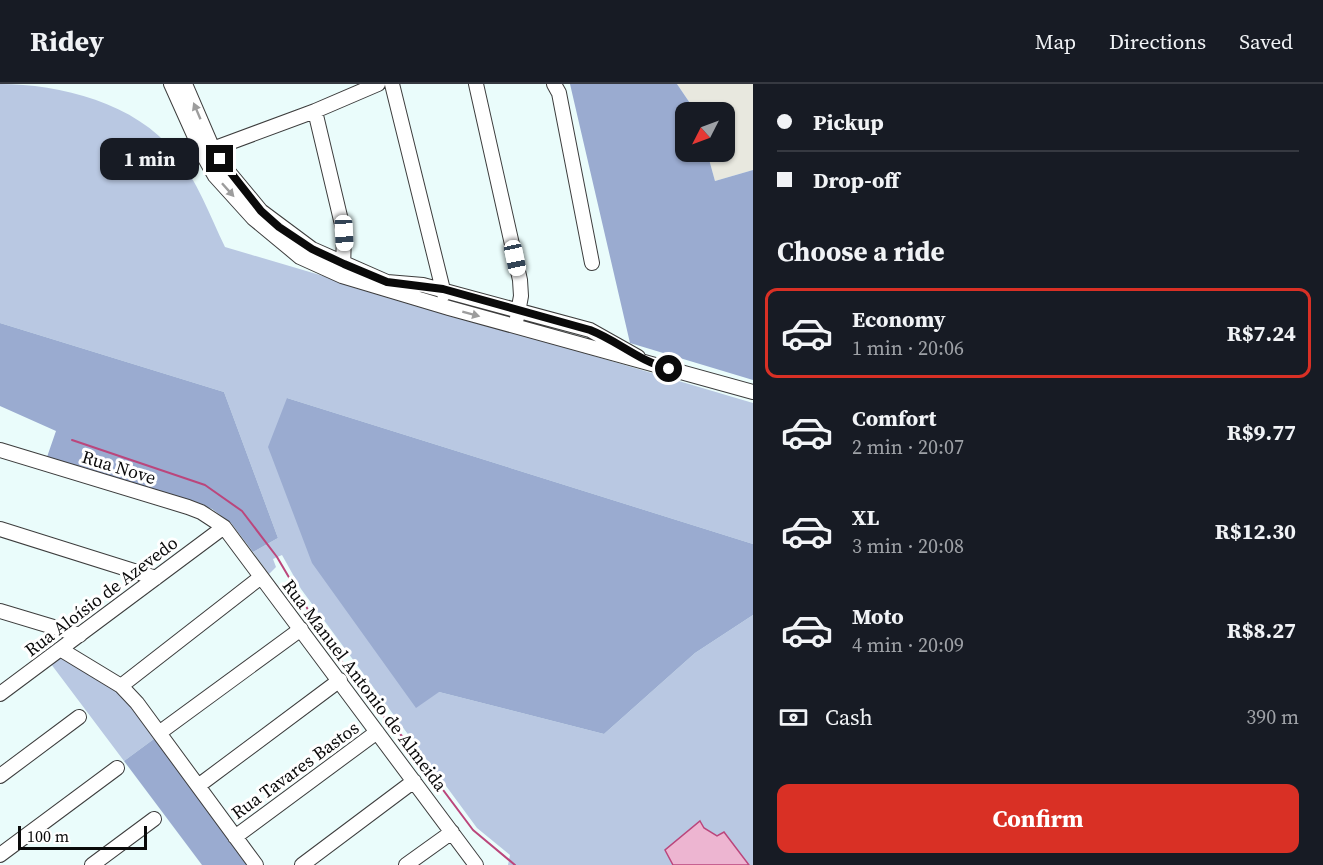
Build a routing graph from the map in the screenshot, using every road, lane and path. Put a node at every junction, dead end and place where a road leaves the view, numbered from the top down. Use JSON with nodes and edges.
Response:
{"nodes":[{"id":1,"x":171,"y":84,"type":"edge"},
{"id":2,"x":185,"y":84,"type":"edge"},
{"id":3,"x":378,"y":84,"type":"edge"},
{"id":4,"x":392,"y":84,"type":"edge"},
{"id":5,"x":476,"y":84,"type":"edge"},
{"id":6,"x":554,"y":84,"type":"edge"},
{"id":7,"x":315,"y":111,"type":"junction"},
{"id":8,"x":207,"y":151,"type":"junction"},
{"id":9,"x":592,"y":263,"type":"dead end"},
{"id":10,"x":343,"y":270,"type":"junction"},
{"id":11,"x":443,"y":289,"type":"junction"},
{"id":12,"x":449,"y":309,"type":"junction"},
{"id":13,"x":518,"y":311,"type":"junction"},
{"id":14,"x":515,"y":326,"type":"junction"},
{"id":15,"x":647,"y":363,"type":"junction"},
{"id":16,"x":753,"y":392,"type":"edge"},
{"id":17,"x":0,"y":450,"type":"edge"},
{"id":18,"x":224,"y":527,"type":"junction"},
{"id":19,"x":0,"y":529,"type":"edge"},
{"id":20,"x":261,"y":577,"type":"junction"},
{"id":21,"x":156,"y":578,"type":"junction"},
{"id":22,"x":0,"y":611,"type":"edge"},
{"id":23,"x":301,"y":629,"type":"junction"},
{"id":24,"x":80,"y":635,"type":"junction"},
{"id":25,"x":60,"y":649,"type":"junction"},
{"id":26,"x":340,"y":680,"type":"junction"},
{"id":27,"x":121,"y":686,"type":"junction"},
{"id":28,"x":1,"y":691,"type":"edge"},
{"id":29,"x":79,"y":717,"type":"dead end"},
{"id":30,"x":377,"y":732,"type":"junction"},
{"id":31,"x":159,"y":733,"type":"junction"},
{"id":32,"x":117,"y":768,"type":"dead end"},
{"id":33,"x":0,"y":776,"type":"edge"},
{"id":34,"x":414,"y":781,"type":"junction"},
{"id":35,"x":198,"y":786,"type":"junction"},
{"id":36,"x":154,"y":819,"type":"dead end"},
{"id":37,"x":452,"y":832,"type":"junction"},
{"id":38,"x":235,"y":837,"type":"junction"},
{"id":39,"x":0,"y":855,"type":"edge"},
{"id":40,"x":92,"y":865,"type":"edge"},
{"id":41,"x":256,"y":865,"type":"edge"},
{"id":42,"x":302,"y":865,"type":"edge"},
{"id":43,"x":406,"y":865,"type":"edge"},
{"id":44,"x":476,"y":865,"type":"edge"}],
"edges":[{"from":1,"to":8,"type":"street"},
{"from":8,"to":2,"type":"street","one_way":true},
{"from":3,"to":7,"type":"street"},
{"from":4,"to":11,"type":"street"},
{"from":5,"to":13,"type":"street"},
{"from":6,"to":9,"type":"street"},
{"from":7,"to":8,"type":"street"},
{"from":7,"to":10,"type":"street"},
{"from":8,"to":10,"type":"street"},
{"from":10,"to":11,"type":"street"},
{"from":10,"to":12,"type":"street"},
{"from":11,"to":12,"type":"street"},
{"from":11,"to":13,"type":"street"},
{"from":12,"to":14,"type":"street","one_way":true},
{"from":13,"to":14,"type":"street"},
{"from":13,"to":15,"type":"street"},
{"from":14,"to":15,"type":"street"},
{"from":15,"to":16,"type":"street"},
{"from":17,"to":18,"type":"street","name":"Rua Nove"},
{"from":18,"to":20,"type":"street","name":"Rua Manuel Antonio de Almeida"},
{"from":18,"to":21,"type":"street","name":"Rua Aloísio de Azevedo"},
{"from":19,"to":21,"type":"street"},
{"from":20,"to":23,"type":"street","name":"Rua Manuel Antonio de Almeida"},
{"from":20,"to":27,"type":"street"},
{"from":21,"to":24,"type":"street","name":"Rua Aloísio de Azevedo"},
{"from":22,"to":24,"type":"street"},
{"from":23,"to":26,"type":"street","name":"Rua Manuel Antonio de Almeida"},
{"from":23,"to":31,"type":"street"},
{"from":24,"to":25,"type":"street","name":"Rua Aloísio de Azevedo"},
{"from":25,"to":27,"type":"street"},
{"from":25,"to":28,"type":"street","name":"Rua Aloísio de Azevedo"},
{"from":26,"to":30,"type":"street","name":"Rua Manuel Antonio de Almeida"},
{"from":26,"to":35,"type":"street"},
{"from":27,"to":31,"type":"street"},
{"from":29,"to":33,"type":"street"},
{"from":30,"to":34,"type":"street","name":"Rua Manuel Antonio de Almeida"},
{"from":30,"to":38,"type":"street","name":"Rua Tavares Bastos"},
{"from":31,"to":35,"type":"street"},
{"from":32,"to":39,"type":"street"},
{"from":34,"to":37,"type":"street","name":"Rua Manuel Antonio de Almeida"},
{"from":34,"to":42,"type":"street"},
{"from":35,"to":38,"type":"street"},
{"from":36,"to":40,"type":"street"},
{"from":37,"to":43,"type":"street"},
{"from":37,"to":44,"type":"street","name":"Rua Manuel Antonio de Almeida"},
{"from":38,"to":41,"type":"street"}]}
